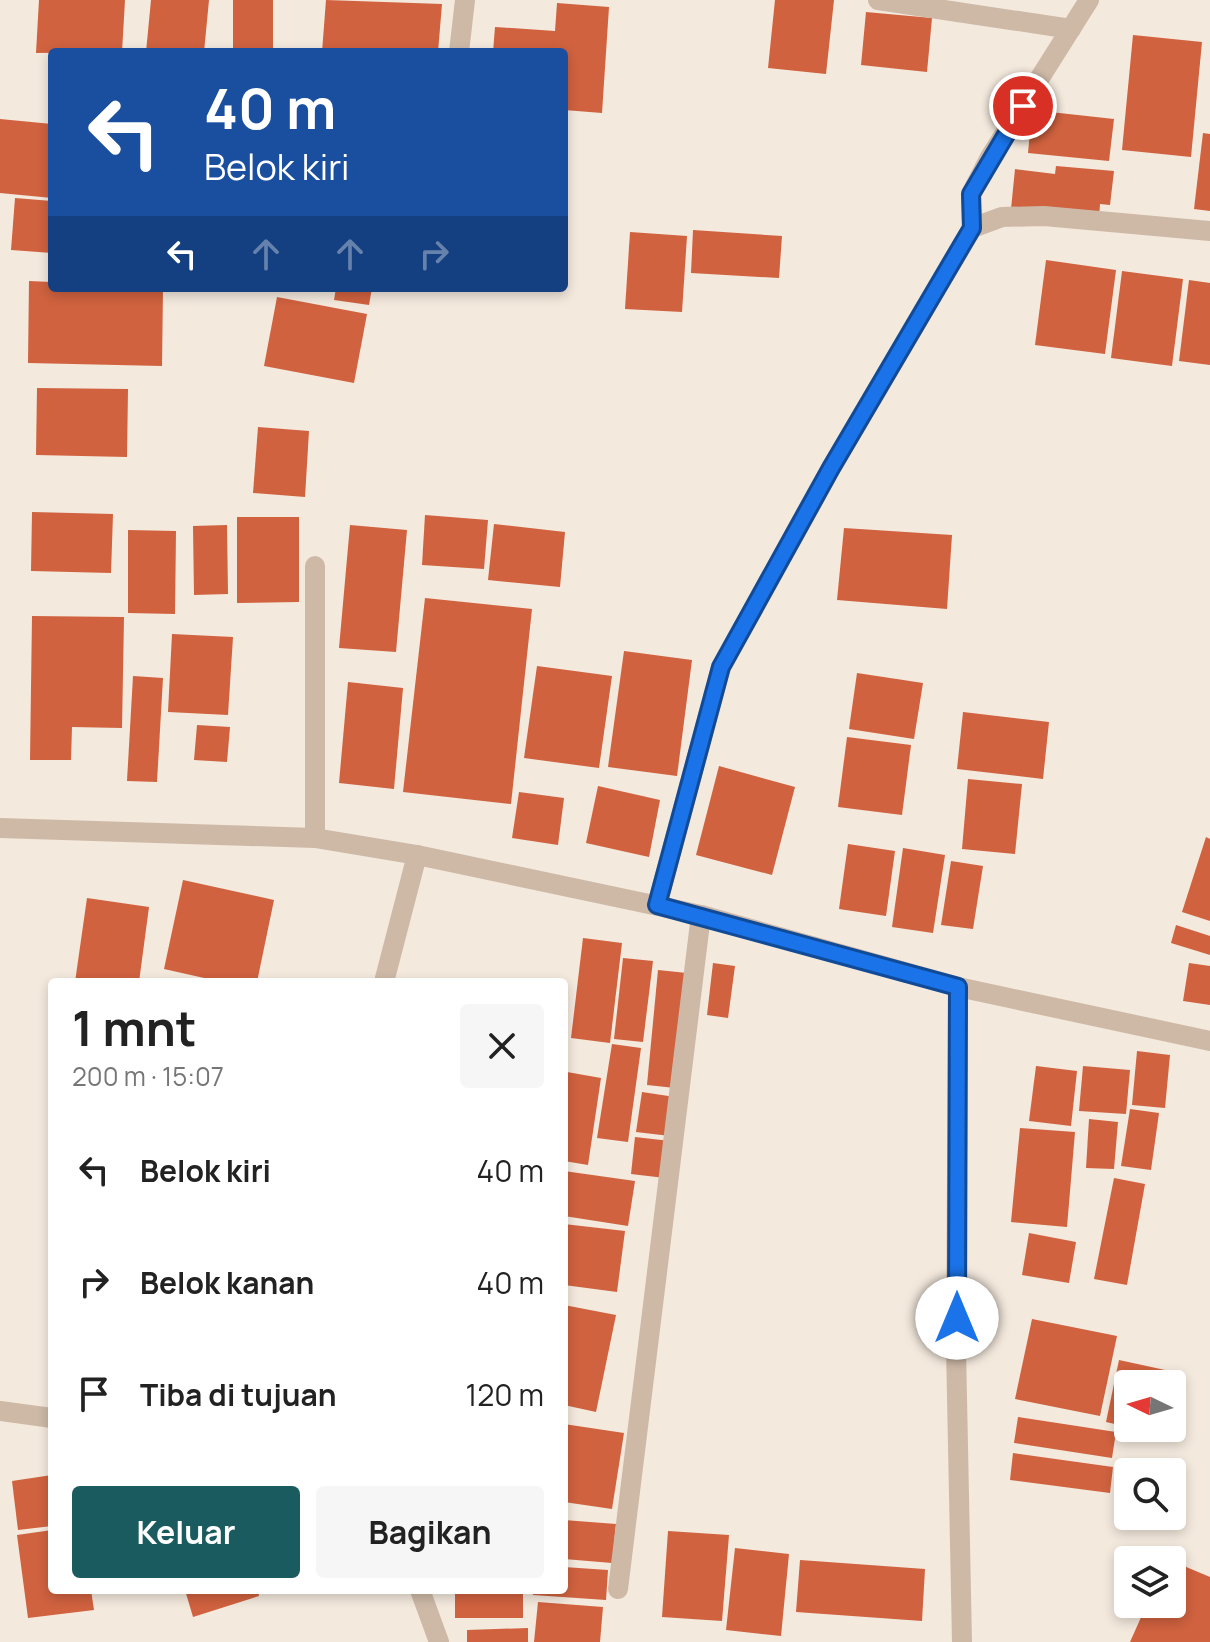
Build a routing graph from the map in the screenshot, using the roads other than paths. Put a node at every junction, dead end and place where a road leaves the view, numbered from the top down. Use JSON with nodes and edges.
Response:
{"nodes":[{"id":1,"x":465,"y":0,"type":"edge"},
{"id":2,"x":878,"y":0,"type":"edge"},
{"id":3,"x":1089,"y":0,"type":"edge"},
{"id":4,"x":1071,"y":29,"type":"junction"},
{"id":5,"x":459,"y":48,"type":"edge"},
{"id":6,"x":972,"y":228,"type":"junction"},
{"id":7,"x":1210,"y":231,"type":"edge"},
{"id":8,"x":315,"y":566,"type":"dead end"},
{"id":9,"x":0,"y":828,"type":"edge"},
{"id":10,"x":315,"y":838,"type":"junction"},
{"id":11,"x":417,"y":855,"type":"junction"},
{"id":12,"x":657,"y":905,"type":"junction"},
{"id":13,"x":701,"y":915,"type":"junction"},
{"id":14,"x":385,"y":978,"type":"edge"},
{"id":15,"x":958,"y":987,"type":"junction"},
{"id":16,"x":1210,"y":1041,"type":"edge"},
{"id":17,"x":0,"y":1411,"type":"edge"},
{"id":18,"x":48,"y":1417,"type":"edge"},
{"id":19,"x":618,"y":1589,"type":"dead end"},
{"id":20,"x":421,"y":1594,"type":"edge"},
{"id":21,"x":439,"y":1642,"type":"edge"},
{"id":22,"x":962,"y":1642,"type":"edge"}],
"edges":[{"from":1,"to":5,"type":"street"},
{"from":2,"to":4,"type":"street"},
{"from":3,"to":4,"type":"street"},
{"from":4,"to":6,"type":"street"},
{"from":6,"to":7,"type":"street"},
{"from":6,"to":12,"type":"street"},
{"from":8,"to":10,"type":"street"},
{"from":9,"to":10,"type":"street"},
{"from":10,"to":11,"type":"street"},
{"from":11,"to":12,"type":"street"},
{"from":11,"to":14,"type":"street"},
{"from":12,"to":13,"type":"street"},
{"from":13,"to":15,"type":"street"},
{"from":13,"to":19,"type":"street"},
{"from":15,"to":16,"type":"street"},
{"from":15,"to":22,"type":"street"},
{"from":17,"to":18,"type":"street"},
{"from":20,"to":21,"type":"street"}]}
